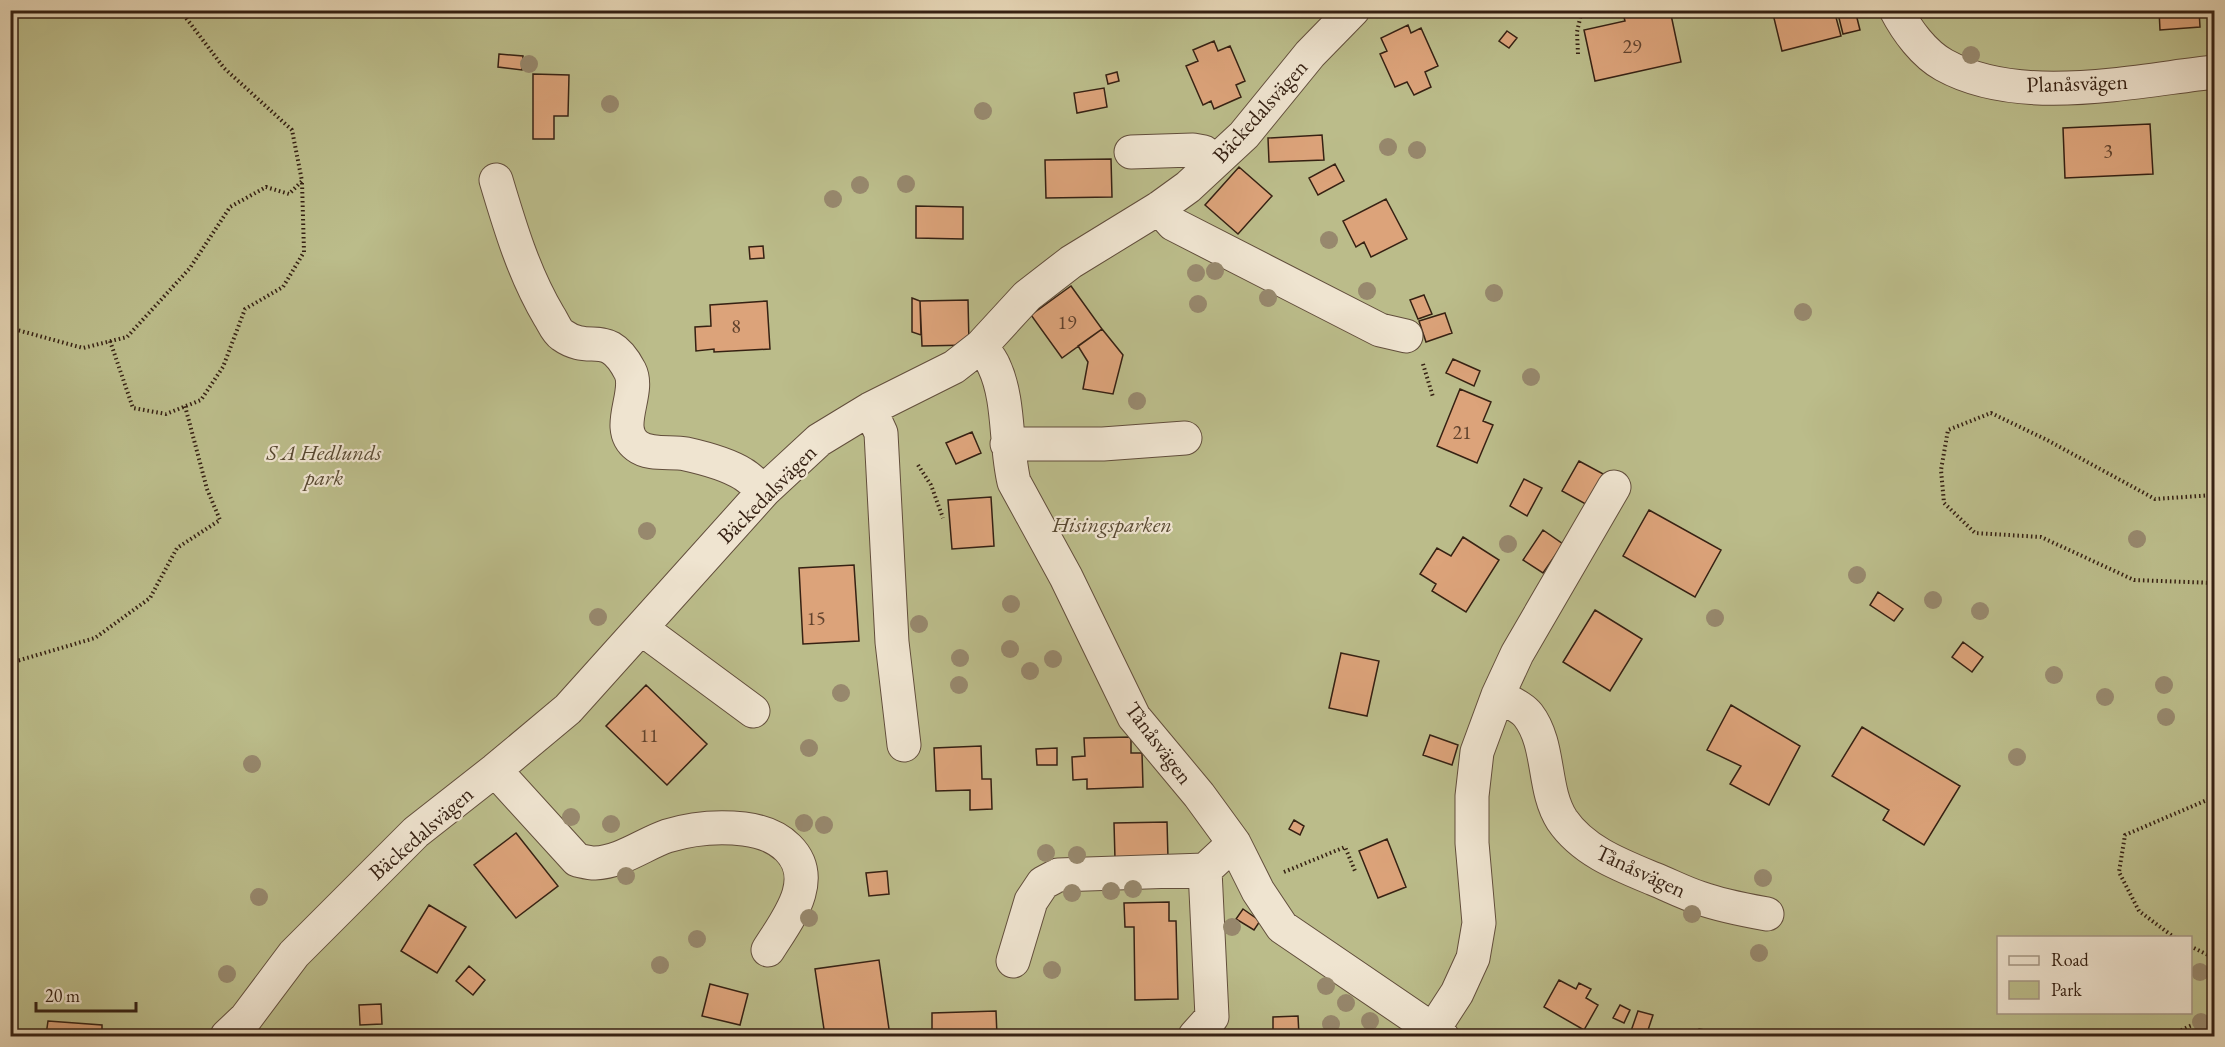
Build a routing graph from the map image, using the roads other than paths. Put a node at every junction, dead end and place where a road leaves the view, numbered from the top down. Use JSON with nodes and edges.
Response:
{"nodes":[{"id":1,"x":1353,"y":10,"type":"edge"},
{"id":2,"x":1896,"y":10,"type":"edge"},
{"id":3,"x":2214,"y":72,"type":"edge"},
{"id":4,"x":1131,"y":152,"type":"dead end"},
{"id":5,"x":1215,"y":162,"type":"junction"},
{"id":6,"x":496,"y":180,"type":"dead end"},
{"id":7,"x":1159,"y":208,"type":"junction"},
{"id":8,"x":1406,"y":336,"type":"dead end"},
{"id":9,"x":981,"y":346,"type":"junction"},
{"id":10,"x":870,"y":409,"type":"junction"},
{"id":11,"x":1185,"y":438,"type":"dead end"},
{"id":12,"x":1007,"y":444,"type":"junction"},
{"id":13,"x":1614,"y":487,"type":"dead end"},
{"id":14,"x":764,"y":491,"type":"junction"},
{"id":15,"x":642,"y":629,"type":"junction"},
{"id":16,"x":1498,"y":695,"type":"junction"},
{"id":17,"x":753,"y":711,"type":"dead end"},
{"id":18,"x":904,"y":745,"type":"dead end"},
{"id":19,"x":495,"y":770,"type":"junction"},
{"id":20,"x":1234,"y":843,"type":"junction"},
{"id":21,"x":1205,"y":870,"type":"junction"},
{"id":22,"x":1767,"y":914,"type":"dead end"},
{"id":23,"x":768,"y":950,"type":"dead end"},
{"id":24,"x":1013,"y":961,"type":"dead end"},
{"id":25,"x":1437,"y":1033,"type":"edge"},
{"id":26,"x":227,"y":1036,"type":"edge"},
{"id":27,"x":1195,"y":1036,"type":"edge"}],
"edges":[{"from":1,"to":5,"type":"street","name":"Bäckedalsvägen"},
{"from":2,"to":3,"type":"street","name":"Planåsvägen"},
{"from":4,"to":5,"type":"street"},
{"from":5,"to":7,"type":"street","name":"Bäckedalsvägen"},
{"from":6,"to":14,"type":"street"},
{"from":7,"to":8,"type":"street"},
{"from":7,"to":9,"type":"street","name":"Bäckedalsvägen"},
{"from":9,"to":10,"type":"street","name":"Bäckedalsvägen"},
{"from":9,"to":12,"type":"street","name":"Tånåsvägen"},
{"from":10,"to":14,"type":"street","name":"Bäckedalsvägen"},
{"from":10,"to":18,"type":"street"},
{"from":11,"to":12,"type":"street"},
{"from":12,"to":20,"type":"street","name":"Tånåsvägen"},
{"from":13,"to":16,"type":"street","name":"Tånåsvägen"},
{"from":14,"to":15,"type":"street","name":"Bäckedalsvägen"},
{"from":15,"to":17,"type":"street"},
{"from":15,"to":19,"type":"street","name":"Bäckedalsvägen"},
{"from":16,"to":22,"type":"street","name":"Tånåsvägen"},
{"from":16,"to":25,"type":"street","name":"Tånåsvägen"},
{"from":19,"to":23,"type":"street"},
{"from":19,"to":26,"type":"street","name":"Bäckedalsvägen"},
{"from":20,"to":21,"type":"street"},
{"from":20,"to":25,"type":"street","name":"Tånåsvägen"},
{"from":21,"to":24,"type":"street"},
{"from":21,"to":27,"type":"street"}]}
